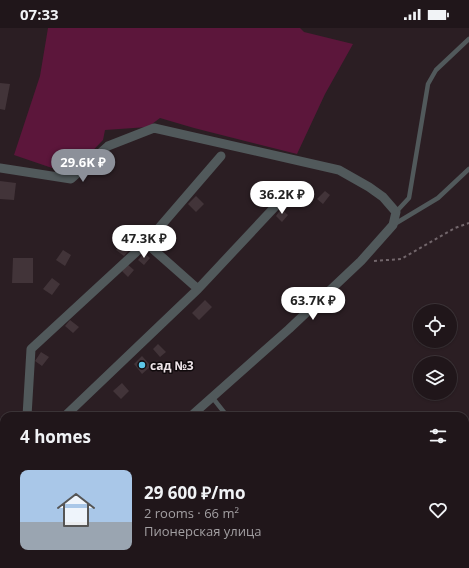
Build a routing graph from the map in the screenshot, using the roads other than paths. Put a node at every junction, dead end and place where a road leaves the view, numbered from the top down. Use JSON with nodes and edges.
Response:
{"nodes":[{"id":1,"x":469,"y":39,"type":"edge"},
{"id":2,"x":221,"y":156,"type":"dead end"},
{"id":3,"x":0,"y":168,"type":"edge"},
{"id":4,"x":469,"y":169,"type":"edge"},
{"id":5,"x":286,"y":195,"type":"dead end"},
{"id":6,"x":396,"y":212,"type":"junction"},
{"id":7,"x":394,"y":225,"type":"junction"},
{"id":8,"x":146,"y":243,"type":"junction"},
{"id":9,"x":198,"y":289,"type":"junction"},
{"id":10,"x":212,"y":397,"type":"junction"},
{"id":11,"x":27,"y":412,"type":"edge"},
{"id":12,"x":69,"y":412,"type":"edge"},
{"id":13,"x":195,"y":412,"type":"edge"},
{"id":14,"x":224,"y":412,"type":"edge"}],
"edges":[{"from":1,"to":6,"type":"lane"},
{"from":2,"to":8,"type":"street"},
{"from":3,"to":6,"type":"street"},
{"from":4,"to":7,"type":"lane"},
{"from":5,"to":9,"type":"street"},
{"from":6,"to":7,"type":"street"},
{"from":7,"to":10,"type":"street"},
{"from":8,"to":9,"type":"street"},
{"from":8,"to":11,"type":"street"},
{"from":9,"to":12,"type":"street"},
{"from":10,"to":13,"type":"street"},
{"from":10,"to":14,"type":"lane"}]}
